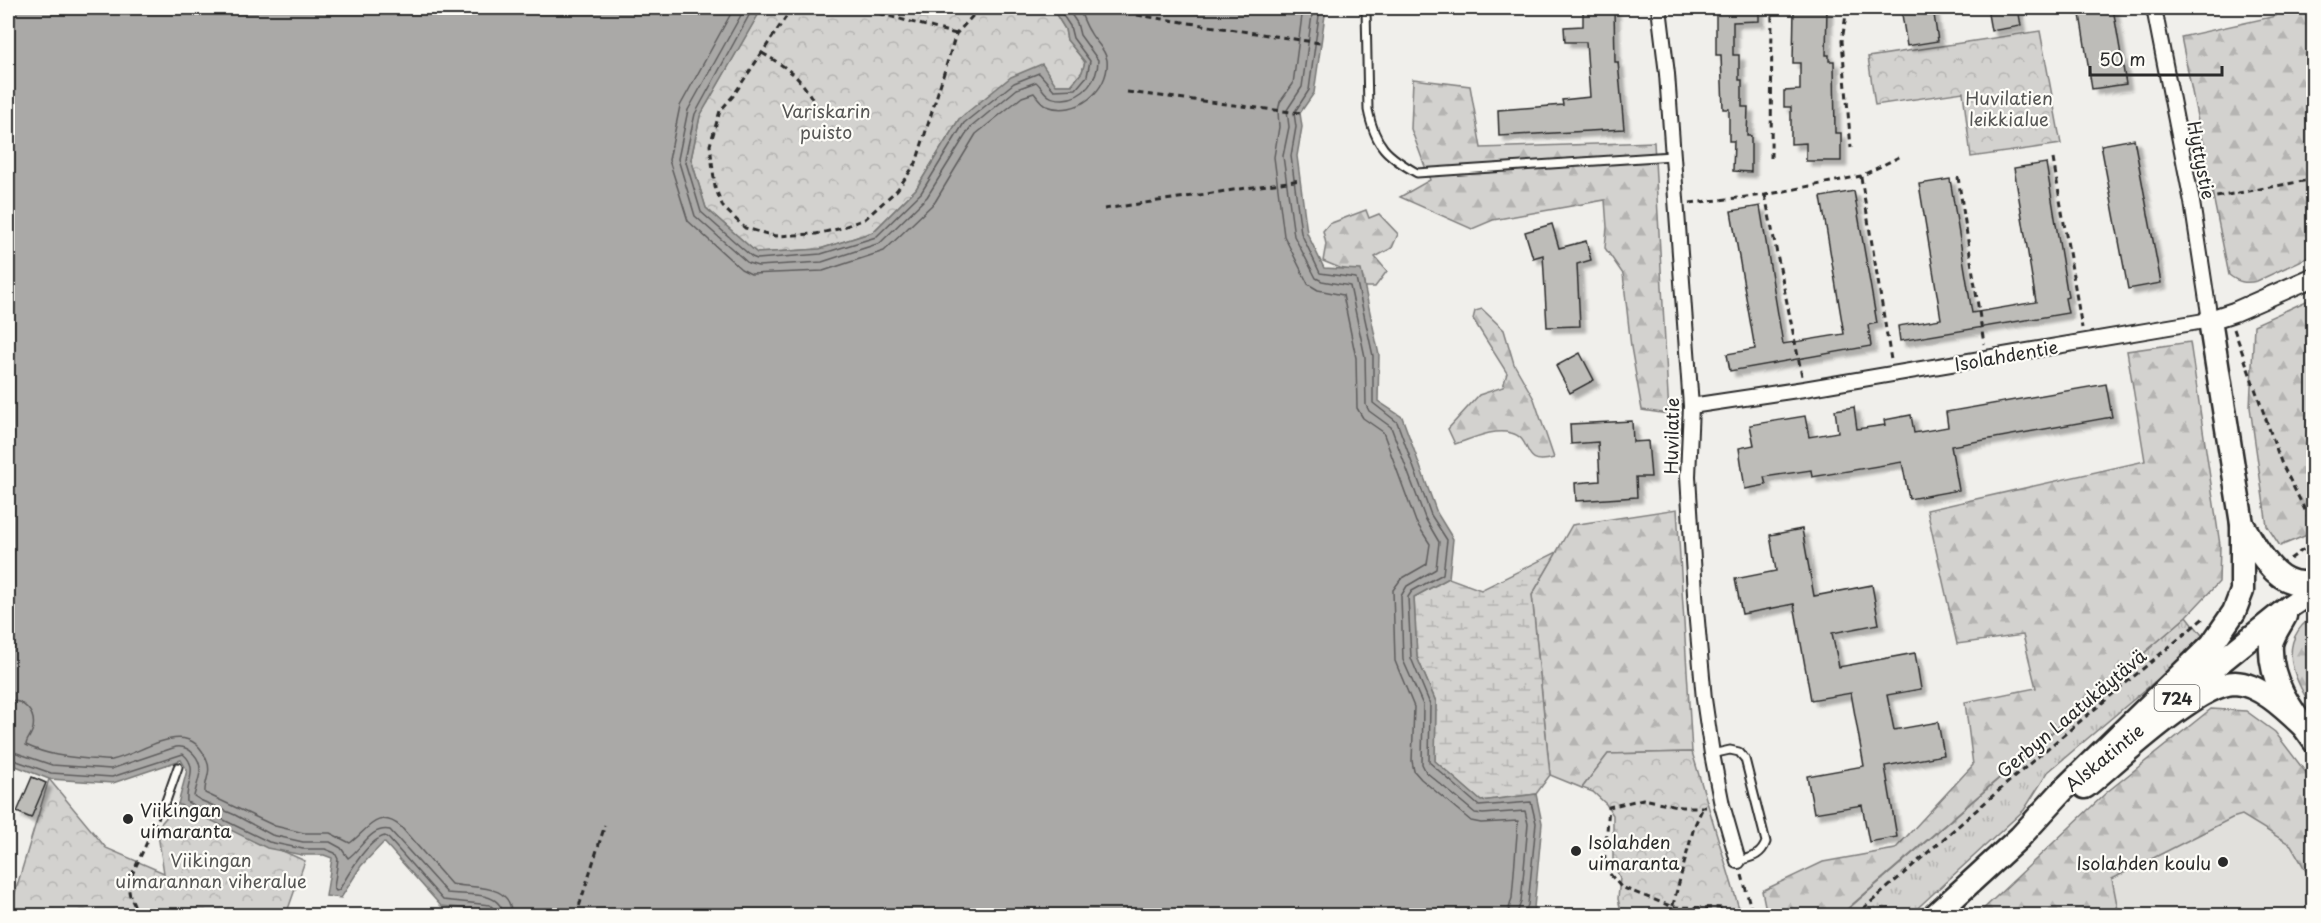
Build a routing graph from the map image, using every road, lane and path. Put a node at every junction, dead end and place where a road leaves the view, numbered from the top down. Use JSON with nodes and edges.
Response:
{"nodes":[{"id":1,"x":792,"y":8,"type":"edge"},
{"id":2,"x":859,"y":8,"type":"edge"},
{"id":3,"x":980,"y":8,"type":"edge"},
{"id":4,"x":1366,"y":8,"type":"edge"},
{"id":5,"x":1659,"y":8,"type":"edge"},
{"id":6,"x":1772,"y":8,"type":"edge"},
{"id":7,"x":1847,"y":8,"type":"edge"},
{"id":8,"x":2154,"y":8,"type":"edge"},
{"id":9,"x":1137,"y":15,"type":"dead end"},
{"id":10,"x":956,"y":34,"type":"junction"},
{"id":11,"x":1320,"y":43,"type":"dead end"},
{"id":12,"x":762,"y":53,"type":"junction"},
{"id":13,"x":1127,"y":92,"type":"dead end"},
{"id":14,"x":817,"y":108,"type":"dead end"},
{"id":15,"x":1300,"y":113,"type":"dead end"},
{"id":16,"x":1851,"y":148,"type":"dead end"},
{"id":17,"x":1903,"y":155,"type":"dead end"},
{"id":18,"x":1672,"y":156,"type":"junction"},
{"id":19,"x":1771,"y":158,"type":"dead end"},
{"id":20,"x":2053,"y":159,"type":"dead end"},
{"id":21,"x":1861,"y":176,"type":"junction"},
{"id":22,"x":1958,"y":177,"type":"dead end"},
{"id":23,"x":2313,"y":179,"type":"edge"},
{"id":24,"x":1301,"y":180,"type":"dead end"},
{"id":25,"x":1765,"y":195,"type":"junction"},
{"id":26,"x":2192,"y":202,"type":"junction"},
{"id":27,"x":1676,"y":204,"type":"junction"},
{"id":28,"x":1104,"y":209,"type":"dead end"},
{"id":29,"x":2313,"y":277,"type":"edge"},
{"id":30,"x":2234,"y":312,"type":"junction"},
{"id":31,"x":2210,"y":320,"type":"junction"},
{"id":32,"x":2084,"y":341,"type":"junction"},
{"id":33,"x":1986,"y":358,"type":"junction"},
{"id":34,"x":1893,"y":374,"type":"junction"},
{"id":35,"x":1804,"y":389,"type":"junction"},
{"id":36,"x":1691,"y":406,"type":"junction"},
{"id":37,"x":2242,"y":524,"type":"junction"},
{"id":38,"x":2313,"y":528,"type":"edge"},
{"id":39,"x":2313,"y":542,"type":"edge"},
{"id":40,"x":2273,"y":571,"type":"junction"},
{"id":41,"x":2313,"y":581,"type":"edge"},
{"id":42,"x":2313,"y":590,"type":"edge"},
{"id":43,"x":2290,"y":606,"type":"junction"},
{"id":44,"x":2214,"y":610,"type":"dead end"},
{"id":45,"x":2309,"y":734,"type":"edge"},
{"id":46,"x":1712,"y":754,"type":"junction"},
{"id":47,"x":178,"y":767,"type":"dead end"},
{"id":48,"x":2064,"y":789,"type":"junction"},
{"id":49,"x":166,"y":801,"type":"joint"},
{"id":50,"x":605,"y":825,"type":"dead end"},
{"id":51,"x":2020,"y":837,"type":"junction"},
{"id":52,"x":1738,"y":861,"type":"junction"},
{"id":53,"x":1673,"y":907,"type":"junction"},
{"id":54,"x":2295,"y":910,"type":"dead end"},
{"id":55,"x":134,"y":915,"type":"edge"},
{"id":56,"x":576,"y":915,"type":"edge"},
{"id":57,"x":1670,"y":915,"type":"edge"},
{"id":58,"x":1752,"y":915,"type":"edge"},
{"id":59,"x":1855,"y":915,"type":"edge"},
{"id":60,"x":1934,"y":915,"type":"edge"},
{"id":61,"x":2297,"y":915,"type":"edge"}],
"edges":[{"from":1,"to":12,"type":"path"},
{"from":2,"to":10,"type":"path"},
{"from":3,"to":10,"type":"path"},
{"from":4,"to":18,"type":"lane"},
{"from":5,"to":18,"type":"street","name":"Huvilatie"},
{"from":6,"to":19,"type":"path"},
{"from":7,"to":16,"type":"path"},
{"from":8,"to":26,"type":"street","name":"Hyttystie"},
{"from":9,"to":11,"type":"path"},
{"from":10,"to":12,"type":"path"},
{"from":12,"to":14,"type":"path"},
{"from":13,"to":15,"type":"path"},
{"from":17,"to":21,"type":"path"},
{"from":18,"to":27,"type":"street","name":"Huvilatie"},
{"from":20,"to":32,"type":"path"},
{"from":21,"to":25,"type":"path"},
{"from":21,"to":34,"type":"path"},
{"from":22,"to":33,"type":"path"},
{"from":23,"to":26,"type":"path"},
{"from":24,"to":28,"type":"path"},
{"from":25,"to":27,"type":"path"},
{"from":25,"to":35,"type":"path"},
{"from":26,"to":31,"type":"street","name":"Hyttystie"},
{"from":27,"to":36,"type":"street","name":"Huvilatie"},
{"from":29,"to":30,"type":"street","name":"Isolahdentie"},
{"from":30,"to":31,"type":"street","name":"Isolahdentie"},
{"from":30,"to":38,"type":"path"},
{"from":31,"to":32,"type":"street","name":"Isolahdentie"},
{"from":31,"to":37,"type":"main road"},
{"from":32,"to":33,"type":"street","name":"Isolahdentie"},
{"from":33,"to":34,"type":"street","name":"Isolahdentie"},
{"from":34,"to":35,"type":"street","name":"Isolahdentie"},
{"from":35,"to":36,"type":"street","name":"Isolahdentie"},
{"from":36,"to":46,"type":"street","name":"Huvilatie"},
{"from":37,"to":40,"type":"main road"},
{"from":37,"to":48,"type":"main road"},
{"from":39,"to":40,"type":"path"},
{"from":40,"to":41,"type":"main road"},
{"from":42,"to":43,"type":"main road","name":"Alskatintie","number":"724"},
{"from":43,"to":45,"type":"main road"},
{"from":43,"to":48,"type":"main road","name":"Alskatintie","number":"724"},
{"from":44,"to":59,"type":"path","name":"Gerbyn Laatukäytävä"},
{"from":45,"to":51,"type":"main road"},
{"from":46,"to":52,"type":"street","name":"Huvilatie"},
{"from":46,"to":52,"type":"lane"},
{"from":47,"to":49,"type":"lane"},
{"from":48,"to":51,"type":"main road","name":"Alskatintie","number":"724"},
{"from":49,"to":55,"type":"path"},
{"from":50,"to":56,"type":"path"},
{"from":51,"to":60,"type":"main road","name":"Alskatintie","number":"724"},
{"from":52,"to":58,"type":"path"},
{"from":53,"to":53,"type":"path"},
{"from":53,"to":57,"type":"path"},
{"from":53,"to":58,"type":"path"},
{"from":54,"to":61,"type":"path"}]}
